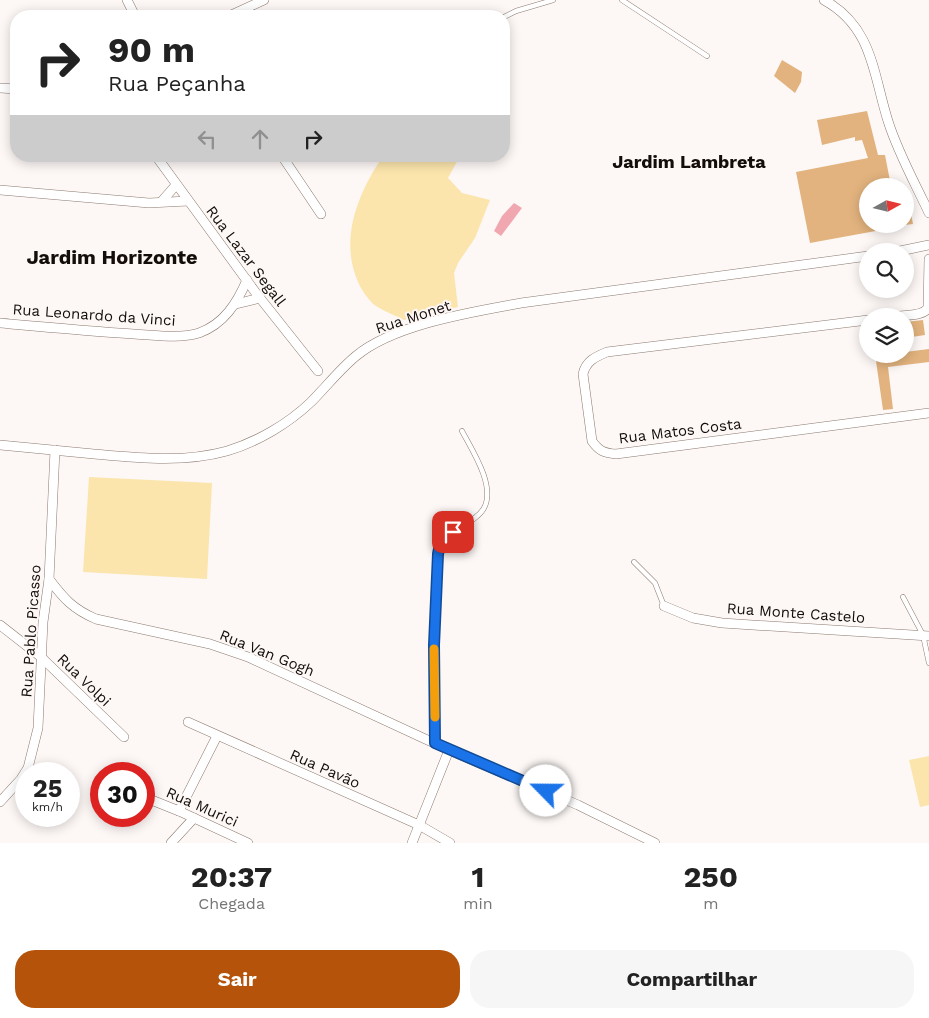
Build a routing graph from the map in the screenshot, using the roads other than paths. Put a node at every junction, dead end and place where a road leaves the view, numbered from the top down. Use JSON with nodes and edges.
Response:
{"nodes":[{"id":1,"x":264,"y":0,"type":"edge"},
{"id":2,"x":553,"y":0,"type":"edge"},
{"id":3,"x":622,"y":0,"type":"edge"},
{"id":4,"x":824,"y":0,"type":"edge"},
{"id":5,"x":250,"y":3,"type":"edge"},
{"id":6,"x":239,"y":10,"type":"edge"},
{"id":7,"x":510,"y":14,"type":"edge"},
{"id":8,"x":707,"y":56,"type":"dead end"},
{"id":9,"x":160,"y":162,"type":"edge"},
{"id":10,"x":286,"y":162,"type":"edge"},
{"id":11,"x":176,"y":185,"type":"junction"},
{"id":12,"x":0,"y":190,"type":"edge"},
{"id":13,"x":162,"y":201,"type":"junction"},
{"id":14,"x":188,"y":201,"type":"junction"},
{"id":15,"x":929,"y":212,"type":"edge"},
{"id":16,"x":321,"y":214,"type":"dead end"},
{"id":17,"x":929,"y":245,"type":"edge"},
{"id":18,"x":914,"y":248,"type":"edge"},
{"id":19,"x":859,"y":257,"type":"edge"},
{"id":20,"x":929,"y":259,"type":"edge"},
{"id":21,"x":246,"y":280,"type":"junction"},
{"id":22,"x":260,"y":298,"type":"junction"},
{"id":23,"x":236,"y":304,"type":"junction"},
{"id":24,"x":914,"y":315,"type":"edge"},
{"id":25,"x":859,"y":321,"type":"edge"},
{"id":26,"x":0,"y":323,"type":"edge"},
{"id":27,"x":318,"y":371,"type":"dead end"},
{"id":28,"x":929,"y":413,"type":"edge"},
{"id":29,"x":462,"y":431,"type":"dead end"},
{"id":30,"x":0,"y":445,"type":"edge"},
{"id":31,"x":55,"y":450,"type":"junction"},
{"id":32,"x":453,"y":532,"type":"joint"},
{"id":33,"x":634,"y":562,"type":"dead end"},
{"id":34,"x":49,"y":579,"type":"junction"},
{"id":35,"x":904,"y":597,"type":"dead end"},
{"id":36,"x":664,"y":606,"type":"joint"},
{"id":37,"x":0,"y":625,"type":"edge"},
{"id":38,"x":926,"y":636,"type":"edge"},
{"id":39,"x":41,"y":657,"type":"junction"},
{"id":40,"x":929,"y":663,"type":"edge"},
{"id":41,"x":188,"y":722,"type":"dead end"},
{"id":42,"x":217,"y":736,"type":"junction"},
{"id":43,"x":124,"y":737,"type":"dead end"},
{"id":44,"x":435,"y":743,"type":"junction"},
{"id":45,"x":449,"y":750,"type":"junction"},
{"id":46,"x":0,"y":802,"type":"edge"},
{"id":47,"x":155,"y":802,"type":"edge"},
{"id":48,"x":179,"y":811,"type":"junction"},
{"id":49,"x":194,"y":818,"type":"junction"},
{"id":50,"x":419,"y":825,"type":"junction"},
{"id":51,"x":171,"y":843,"type":"edge"},
{"id":52,"x":248,"y":843,"type":"edge"},
{"id":53,"x":412,"y":843,"type":"edge"},
{"id":54,"x":450,"y":843,"type":"edge"},
{"id":55,"x":655,"y":843,"type":"edge"}],
"edges":[{"from":1,"to":5,"type":"street"},
{"from":2,"to":7,"type":"lane"},
{"from":3,"to":8,"type":"lane"},
{"from":4,"to":15,"type":"street"},
{"from":5,"to":6,"type":"street"},
{"from":9,"to":11,"type":"street","name":"Rua Lazar Segall"},
{"from":10,"to":16,"type":"street"},
{"from":11,"to":13,"type":"street"},
{"from":11,"to":14,"type":"street","name":"Rua Lazar Segall"},
{"from":12,"to":13,"type":"street"},
{"from":13,"to":14,"type":"street"},
{"from":14,"to":21,"type":"street","name":"Rua Lazar Segall"},
{"from":17,"to":18,"type":"street"},
{"from":19,"to":31,"type":"street","name":"Rua Monet"},
{"from":20,"to":24,"type":"street"},
{"from":21,"to":22,"type":"street","name":"Rua Lazar Segall"},
{"from":21,"to":23,"type":"street","name":"Rua Leonardo da Vinci"},
{"from":22,"to":23,"type":"street"},
{"from":22,"to":27,"type":"street","name":"Rua Lazar Segall"},
{"from":23,"to":26,"type":"street","name":"Rua Leonardo da Vinci"},
{"from":25,"to":28,"type":"street","name":"Rua Matos Costa"},
{"from":29,"to":32,"type":"lane"},
{"from":30,"to":31,"type":"street","name":"Rua Monet"},
{"from":31,"to":34,"type":"street","name":"Rua Pablo Picasso"},
{"from":32,"to":44,"type":"street"},
{"from":33,"to":36,"type":"lane"},
{"from":34,"to":39,"type":"street","name":"Rua Pablo Picasso"},
{"from":34,"to":44,"type":"street","name":"Rua Van Gogh"},
{"from":35,"to":38,"type":"lane"},
{"from":36,"to":38,"type":"street","name":"Rua Monte Castelo"},
{"from":37,"to":39,"type":"street","name":"Rua Volpi"},
{"from":38,"to":40,"type":"lane"},
{"from":39,"to":43,"type":"street","name":"Rua Volpi"},
{"from":39,"to":46,"type":"street","name":"Rua Pablo Picasso"},
{"from":41,"to":42,"type":"street","name":"Rua Pavão"},
{"from":42,"to":48,"type":"street"},
{"from":42,"to":50,"type":"street","name":"Rua Pavão"},
{"from":44,"to":45,"type":"street","name":"Rua Van Gogh"},
{"from":45,"to":50,"type":"street"},
{"from":45,"to":55,"type":"street","name":"Rua Van Gogh"},
{"from":47,"to":48,"type":"street","name":"Rua Murici"},
{"from":48,"to":49,"type":"street","name":"Rua Murici"},
{"from":49,"to":51,"type":"street"},
{"from":49,"to":52,"type":"street","name":"Rua Murici"},
{"from":50,"to":53,"type":"street"},
{"from":50,"to":54,"type":"street","name":"Rua Pavão"}]}
